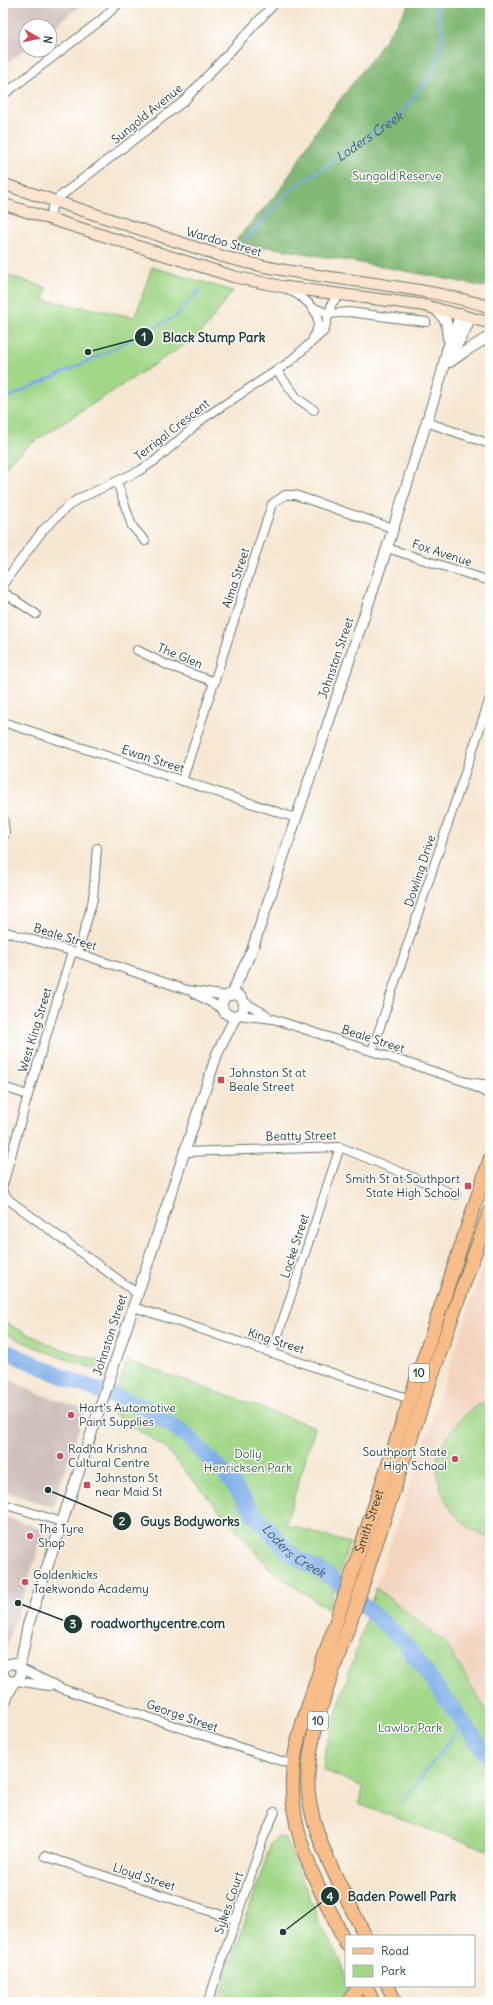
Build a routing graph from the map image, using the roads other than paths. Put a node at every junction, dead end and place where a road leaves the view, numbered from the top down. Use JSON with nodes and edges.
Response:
{"nodes":[{"id":1,"x":119,"y":3,"type":"edge"},
{"id":2,"x":275,"y":3,"type":"edge"},
{"id":3,"x":3,"y":94,"type":"edge"},
{"id":4,"x":3,"y":184,"type":"edge"},
{"id":5,"x":54,"y":201,"type":"junction"},
{"id":6,"x":3,"y":204,"type":"edge"},
{"id":7,"x":49,"y":219,"type":"junction"},
{"id":8,"x":284,"y":287,"type":"junction"},
{"id":9,"x":340,"y":295,"type":"junction"},
{"id":10,"x":469,"y":301,"type":"junction"},
{"id":11,"x":490,"y":307,"type":"edge"},
{"id":12,"x":314,"y":308,"type":"junction"},
{"id":13,"x":436,"y":308,"type":"junction"},
{"id":14,"x":329,"y":314,"type":"junction"},
{"id":15,"x":465,"y":315,"type":"junction"},
{"id":16,"x":426,"y":322,"type":"dead end"},
{"id":17,"x":490,"y":323,"type":"edge"},
{"id":18,"x":490,"y":336,"type":"edge"},
{"id":19,"x":308,"y":345,"type":"junction"},
{"id":20,"x":447,"y":350,"type":"junction"},
{"id":21,"x":277,"y":371,"type":"junction"},
{"id":22,"x":442,"y":373,"type":"junction"},
{"id":23,"x":314,"y":410,"type":"dead end"},
{"id":24,"x":426,"y":422,"type":"junction"},
{"id":25,"x":490,"y":444,"type":"edge"},
{"id":26,"x":118,"y":482,"type":"junction"},
{"id":27,"x":392,"y":528,"type":"junction"},
{"id":28,"x":145,"y":541,"type":"dead end"},
{"id":29,"x":387,"y":548,"type":"junction"},
{"id":30,"x":490,"y":581,"type":"edge"},
{"id":31,"x":3,"y":584,"type":"edge"},
{"id":32,"x":3,"y":592,"type":"edge"},
{"id":33,"x":36,"y":614,"type":"dead end"},
{"id":34,"x":137,"y":650,"type":"dead end"},
{"id":35,"x":215,"y":682,"type":"junction"},
{"id":36,"x":490,"y":698,"type":"edge"},
{"id":37,"x":488,"y":710,"type":"edge"},
{"id":38,"x":3,"y":722,"type":"edge"},
{"id":39,"x":182,"y":781,"type":"junction"},
{"id":40,"x":3,"y":817,"type":"edge"},
{"id":41,"x":296,"y":818,"type":"junction"},
{"id":42,"x":3,"y":838,"type":"edge"},
{"id":43,"x":97,"y":848,"type":"dead end"},
{"id":44,"x":3,"y":931,"type":"edge"},
{"id":45,"x":252,"y":950,"type":"junction"},
{"id":46,"x":75,"y":953,"type":"junction"},
{"id":47,"x":187,"y":990,"type":"junction"},
{"id":48,"x":229,"y":995,"type":"junction"},
{"id":49,"x":242,"y":1000,"type":"junction"},
{"id":50,"x":224,"y":1010,"type":"junction"},
{"id":51,"x":237,"y":1015,"type":"junction"},
{"id":52,"x":273,"y":1018,"type":"junction"},
{"id":53,"x":372,"y":1051,"type":"junction"},
{"id":54,"x":217,"y":1054,"type":"junction"},
{"id":55,"x":466,"y":1082,"type":"junction"},
{"id":56,"x":490,"y":1086,"type":"edge"},
{"id":57,"x":3,"y":1088,"type":"edge"},
{"id":58,"x":28,"y":1095,"type":"junction"},
{"id":59,"x":490,"y":1095,"type":"edge"},
{"id":60,"x":340,"y":1147,"type":"junction"},
{"id":61,"x":184,"y":1152,"type":"junction"},
{"id":62,"x":490,"y":1159,"type":"edge"},
{"id":63,"x":3,"y":1185,"type":"edge"},
{"id":64,"x":3,"y":1192,"type":"edge"},
{"id":65,"x":456,"y":1195,"type":"dead end"},
{"id":66,"x":490,"y":1211,"type":"edge"},
{"id":67,"x":138,"y":1294,"type":"junction"},
{"id":68,"x":134,"y":1307,"type":"junction"},
{"id":69,"x":272,"y":1353,"type":"junction"},
{"id":70,"x":410,"y":1399,"type":"junction"},
{"id":71,"x":3,"y":1504,"type":"edge"},
{"id":72,"x":62,"y":1522,"type":"junction"},
{"id":73,"x":345,"y":1616,"type":"junction"},
{"id":74,"x":9,"y":1669,"type":"edge"},
{"id":75,"x":16,"y":1682,"type":"junction"},
{"id":76,"x":63,"y":1688,"type":"junction"},
{"id":77,"x":3,"y":1691,"type":"edge"},
{"id":78,"x":3,"y":1706,"type":"edge"},
{"id":79,"x":293,"y":1764,"type":"junction"},
{"id":80,"x":275,"y":1812,"type":"dead end"},
{"id":81,"x":46,"y":1856,"type":"dead end"},
{"id":82,"x":236,"y":1920,"type":"junction"},
{"id":83,"x":365,"y":1935,"type":"edge"},
{"id":84,"x":345,"y":1942,"type":"edge"},
{"id":85,"x":359,"y":1987,"type":"edge"},
{"id":86,"x":366,"y":1987,"type":"edge"},
{"id":87,"x":388,"y":1987,"type":"edge"},
{"id":88,"x":208,"y":2002,"type":"edge"},
{"id":89,"x":348,"y":2002,"type":"edge"},
{"id":90,"x":373,"y":2002,"type":"edge"},
{"id":91,"x":395,"y":2002,"type":"edge"}],
"edges":[{"from":1,"to":3,"type":"street"},
{"from":2,"to":5,"type":"street","name":"Sungold Avenue"},
{"from":4,"to":5,"type":"main road","name":"Wardoo Street"},
{"from":5,"to":7,"type":"street"},
{"from":5,"to":10,"type":"main road","name":"Wardoo Street"},
{"from":6,"to":7,"type":"main road"},
{"from":7,"to":8,"type":"main road"},
{"from":8,"to":9,"type":"main road"},
{"from":8,"to":12,"type":"street"},
{"from":9,"to":13,"type":"main road"},
{"from":9,"to":14,"type":"street","name":"Terrigal Crescent"},
{"from":10,"to":11,"type":"main road","name":"Wardoo Street"},
{"from":10,"to":15,"type":"main road"},
{"from":12,"to":14,"type":"street"},
{"from":12,"to":19,"type":"street","name":"Terrigal Crescent"},
{"from":13,"to":15,"type":"main road"},
{"from":13,"to":20,"type":"street"},
{"from":14,"to":16,"type":"street"},
{"from":14,"to":19,"type":"street","name":"Terrigal Crescent"},
{"from":15,"to":17,"type":"main road"},
{"from":15,"to":20,"type":"street","name":"Johnston Street"},
{"from":15,"to":22,"type":"street","name":"Johnston Street"},
{"from":18,"to":22,"type":"street"},
{"from":19,"to":21,"type":"street","name":"Terrigal Crescent"},
{"from":20,"to":22,"type":"street","name":"Johnston Street"},
{"from":21,"to":23,"type":"street"},
{"from":21,"to":26,"type":"street","name":"Terrigal Crescent"},
{"from":22,"to":24,"type":"street","name":"Johnston Street"},
{"from":24,"to":25,"type":"street"},
{"from":24,"to":27,"type":"street","name":"Johnston Street"},
{"from":26,"to":28,"type":"street"},
{"from":26,"to":31,"type":"street","name":"Terrigal Crescent"},
{"from":27,"to":29,"type":"street","name":"Johnston Street"},
{"from":27,"to":35,"type":"street","name":"Alma Street"},
{"from":29,"to":30,"type":"street","name":"Fox Avenue"},
{"from":29,"to":41,"type":"street","name":"Johnston Street"},
{"from":32,"to":33,"type":"street"},
{"from":34,"to":35,"type":"street","name":"The Glen"},
{"from":35,"to":39,"type":"street","name":"Alma Street"},
{"from":36,"to":37,"type":"street","name":"Dowling Drive"},
{"from":37,"to":53,"type":"street","name":"Dowling Drive"},
{"from":38,"to":39,"type":"street","name":"Ewan Street"},
{"from":39,"to":41,"type":"street","name":"Ewan Street"},
{"from":40,"to":42,"type":"street"},
{"from":41,"to":45,"type":"street","name":"Johnston Street"},
{"from":43,"to":46,"type":"street","name":"West King Street"},
{"from":44,"to":46,"type":"street","name":"Beale Street"},
{"from":45,"to":48,"type":"street","name":"Johnston Street"},
{"from":45,"to":49,"type":"street","name":"Johnston Street"},
{"from":46,"to":47,"type":"street","name":"Beale Street"},
{"from":46,"to":58,"type":"street","name":"West King Street"},
{"from":47,"to":48,"type":"street","name":"Beale Street"},
{"from":47,"to":50,"type":"street","name":"Beale Street"},
{"from":48,"to":49,"type":"street"},
{"from":48,"to":50,"type":"street"},
{"from":49,"to":51,"type":"street"},
{"from":49,"to":52,"type":"street","name":"Beale Street"},
{"from":50,"to":51,"type":"street"},
{"from":50,"to":54,"type":"street","name":"Johnston Street"},
{"from":51,"to":52,"type":"street","name":"Beale Street"},
{"from":51,"to":54,"type":"street","name":"Johnston Street"},
{"from":52,"to":53,"type":"street","name":"Beale Street"},
{"from":53,"to":55,"type":"street","name":"Beale Street"},
{"from":54,"to":61,"type":"street","name":"Johnston Street"},
{"from":55,"to":56,"type":"street"},
{"from":55,"to":59,"type":"street"},
{"from":57,"to":58,"type":"street"},
{"from":58,"to":63,"type":"street","name":"West King Street"},
{"from":60,"to":61,"type":"street","name":"Beatty Street"},
{"from":60,"to":65,"type":"street","name":"Beatty Street"},
{"from":60,"to":69,"type":"street","name":"Locke Street"},
{"from":61,"to":67,"type":"street","name":"Johnston Street"},
{"from":62,"to":70,"type":"main road","name":"Smith Street","number":"10"},
{"from":64,"to":67,"type":"street"},
{"from":66,"to":73,"type":"main road","name":"Smith Street","number":"10"},
{"from":67,"to":68,"type":"street","name":"Johnston Street"},
{"from":68,"to":69,"type":"street","name":"King Street"},
{"from":68,"to":72,"type":"street","name":"Johnston Street"},
{"from":69,"to":70,"type":"street","name":"King Street"},
{"from":70,"to":73,"type":"main road","name":"Smith Street","number":"10"},
{"from":71,"to":72,"type":"street"},
{"from":72,"to":74,"type":"street","name":"Johnston Street"},
{"from":73,"to":79,"type":"main road","name":"Smith Street","number":"10"},
{"from":73,"to":83,"type":"main road","name":"Smith Street","number":"10"},
{"from":74,"to":75,"type":"street"},
{"from":74,"to":75,"type":"street"},
{"from":74,"to":76,"type":"street","name":"George Street"},
{"from":74,"to":77,"type":"street","name":"Johnston Street"},
{"from":75,"to":76,"type":"street","name":"George Street"},
{"from":75,"to":78,"type":"street"},
{"from":76,"to":79,"type":"street","name":"George Street"},
{"from":79,"to":84,"type":"main road","name":"Smith Street","number":"10"},
{"from":80,"to":82,"type":"street","name":"Sykes Court"},
{"from":81,"to":82,"type":"street","name":"Lloyd Street"},
{"from":82,"to":88,"type":"street","name":"Sykes Court"},
{"from":85,"to":89,"type":"main road"},
{"from":86,"to":90,"type":"main road"},
{"from":87,"to":91,"type":"main road"}]}
